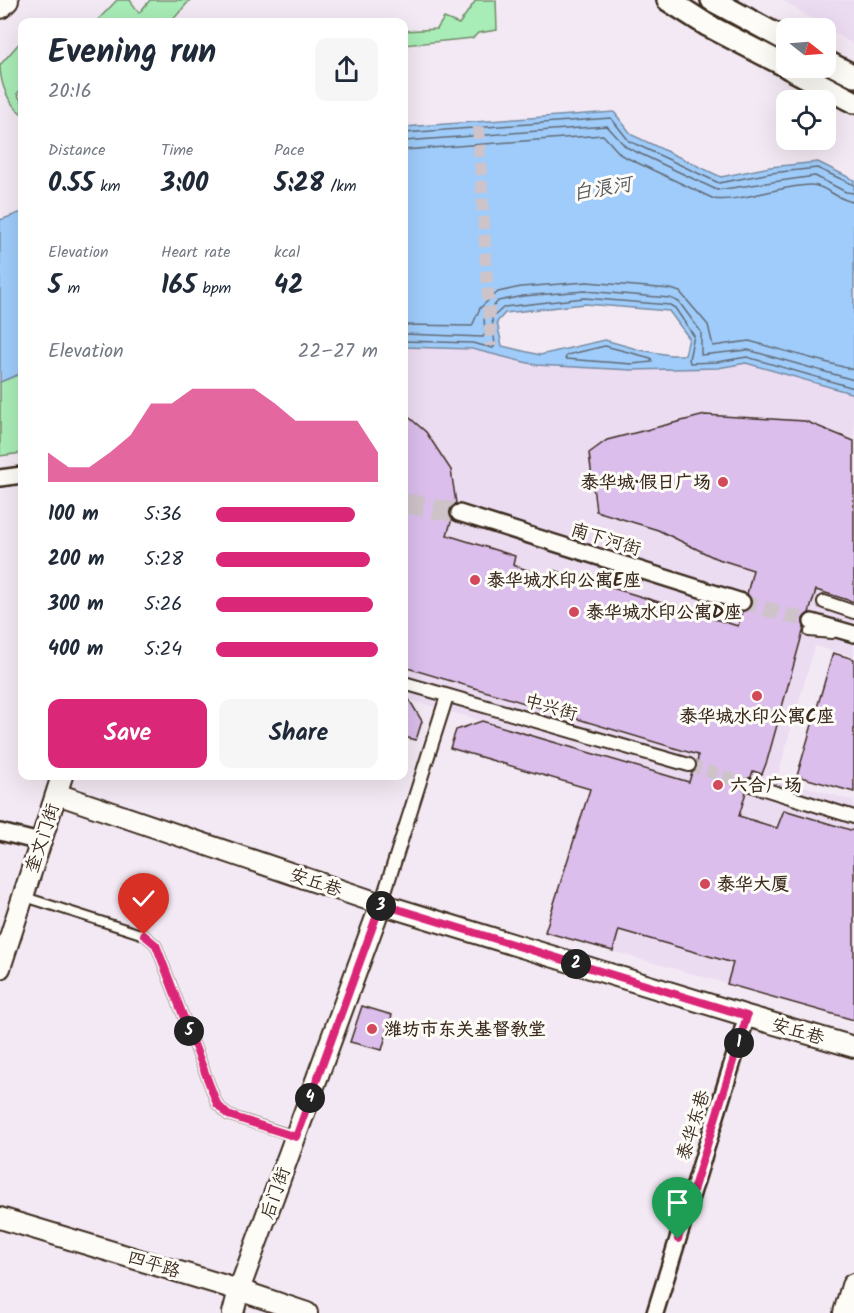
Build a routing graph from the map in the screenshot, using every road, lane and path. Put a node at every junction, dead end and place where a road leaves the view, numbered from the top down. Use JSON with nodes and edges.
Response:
{"nodes":[{"id":1,"x":6,"y":0,"type":"edge"},
{"id":2,"x":668,"y":0,"type":"edge"},
{"id":3,"x":712,"y":0,"type":"edge"},
{"id":4,"x":0,"y":6,"type":"edge"},
{"id":5,"x":776,"y":35,"type":"edge"},
{"id":6,"x":776,"y":61,"type":"edge"},
{"id":7,"x":836,"y":67,"type":"edge"},
{"id":8,"x":854,"y":76,"type":"edge"},
{"id":9,"x":808,"y":78,"type":"edge"},
{"id":10,"x":854,"y":102,"type":"edge"},
{"id":11,"x":18,"y":476,"type":"edge"},
{"id":12,"x":0,"y":478,"type":"edge"},
{"id":13,"x":459,"y":513,"type":"tunnel mouth"},
{"id":14,"x":742,"y":602,"type":"tunnel mouth"},
{"id":15,"x":824,"y":602,"type":"dead end"},
{"id":16,"x":854,"y":612,"type":"edge"},
{"id":17,"x":810,"y":627,"type":"tunnel mouth"},
{"id":18,"x":854,"y":635,"type":"edge"},
{"id":19,"x":408,"y":683,"type":"edge"},
{"id":20,"x":447,"y":696,"type":"junction"},
{"id":21,"x":689,"y":765,"type":"tunnel mouth"},
{"id":22,"x":59,"y":785,"type":"edge"},
{"id":23,"x":751,"y":785,"type":"tunnel mouth"},
{"id":24,"x":854,"y":817,"type":"edge"},
{"id":25,"x":0,"y":832,"type":"edge"},
{"id":26,"x":40,"y":842,"type":"junction"},
{"id":27,"x":23,"y":896,"type":"junction"},
{"id":28,"x":381,"y":904,"type":"junction"},
{"id":29,"x":0,"y":968,"type":"edge"},
{"id":30,"x":747,"y":1016,"type":"junction"},
{"id":31,"x":854,"y":1047,"type":"edge"},
{"id":32,"x":296,"y":1137,"type":"junction"},
{"id":33,"x":0,"y":1218,"type":"edge"},
{"id":34,"x":854,"y":1286,"type":"edge"},
{"id":35,"x":239,"y":1290,"type":"junction"},
{"id":36,"x":233,"y":1313,"type":"edge"},
{"id":37,"x":307,"y":1313,"type":"edge"},
{"id":38,"x":655,"y":1313,"type":"edge"},
{"id":39,"x":846,"y":1313,"type":"edge"}],
"edges":[{"from":1,"to":4,"type":"main road"},
{"from":2,"to":6,"type":"main road"},
{"from":3,"to":5,"type":"main road"},
{"from":7,"to":8,"type":"main road"},
{"from":9,"to":10,"type":"main road"},
{"from":11,"to":12,"type":"street"},
{"from":13,"to":14,"type":"street","name":"南下河街"},
{"from":15,"to":16,"type":"street"},
{"from":17,"to":18,"type":"street"},
{"from":19,"to":20,"type":"street","name":"中兴街"},
{"from":20,"to":21,"type":"street","name":"中兴街"},
{"from":20,"to":28,"type":"street"},
{"from":22,"to":26,"type":"street","name":"奎文门街"},
{"from":22,"to":28,"type":"street","name":"安丘巷"},
{"from":23,"to":24,"type":"street"},
{"from":25,"to":26,"type":"street"},
{"from":26,"to":27,"type":"street","name":"奎文门街"},
{"from":27,"to":29,"type":"street","name":"奎文门街"},
{"from":27,"to":32,"type":"lane"},
{"from":28,"to":30,"type":"street","name":"安丘巷"},
{"from":28,"to":32,"type":"street","name":"后门街"},
{"from":30,"to":31,"type":"street","name":"安丘巷"},
{"from":30,"to":38,"type":"street","name":"泰华东巷"},
{"from":32,"to":35,"type":"street","name":"后门街"},
{"from":33,"to":35,"type":"street","name":"四平路"},
{"from":34,"to":39,"type":"main road"},
{"from":35,"to":36,"type":"street","name":"后门街"},
{"from":35,"to":37,"type":"street","name":"四平路"}]}
